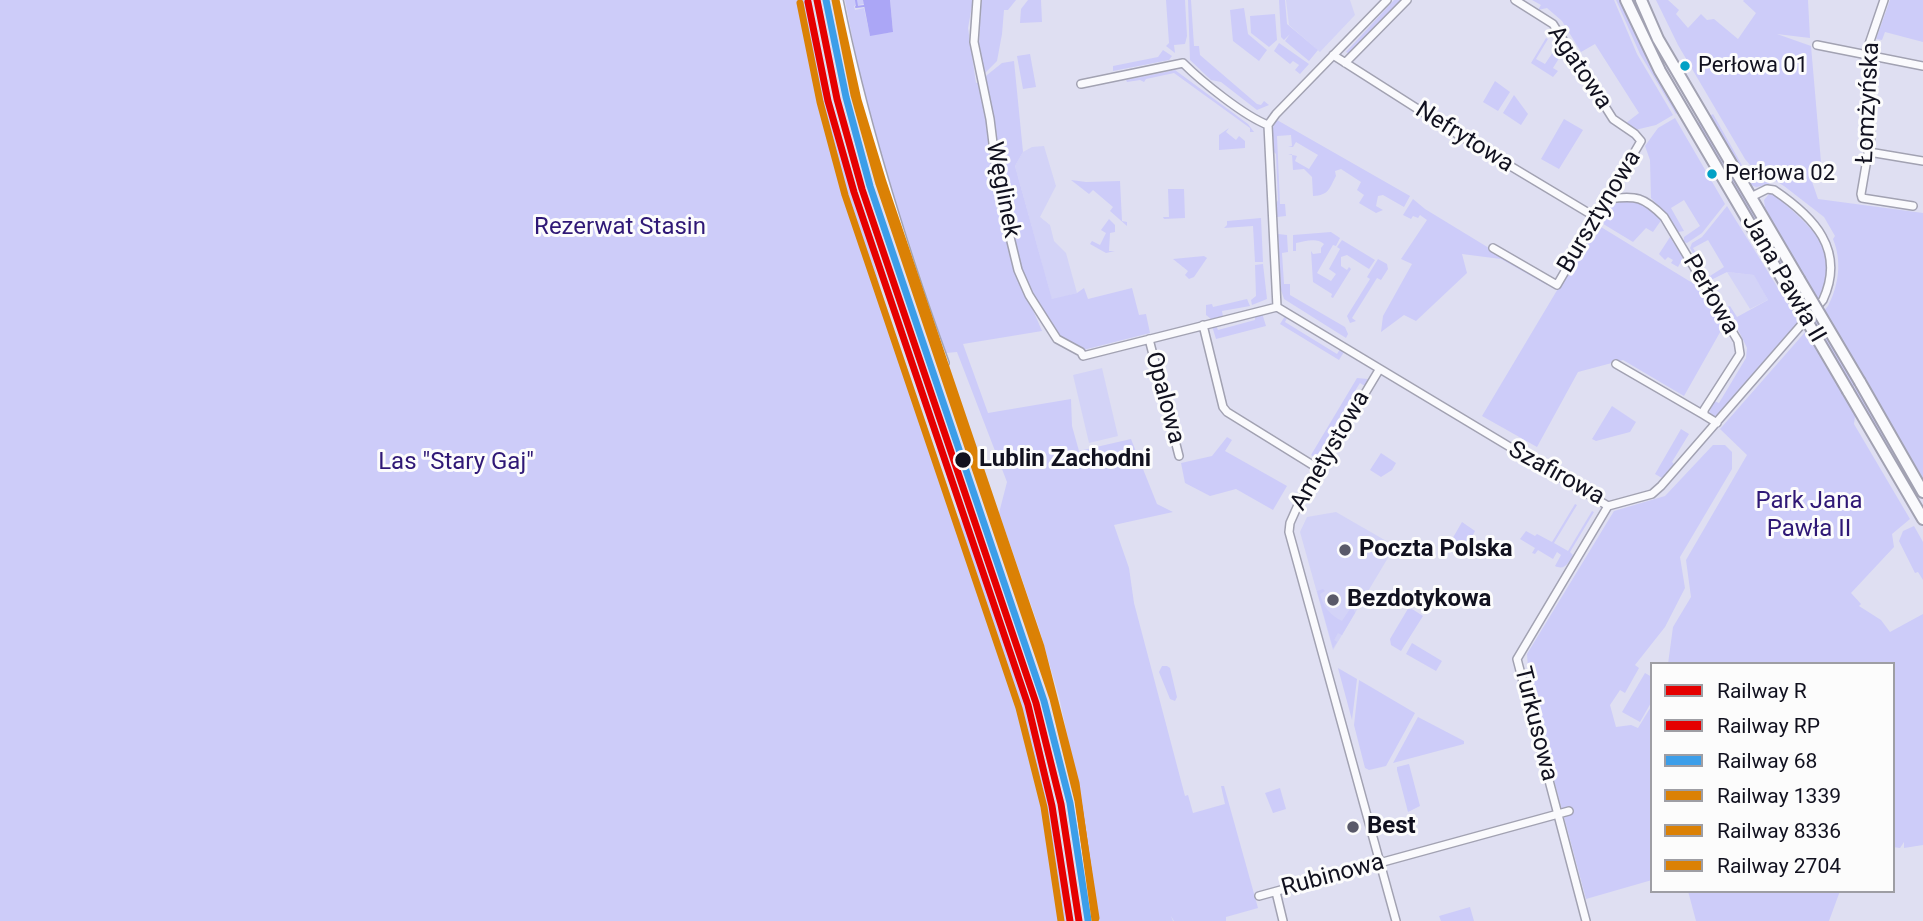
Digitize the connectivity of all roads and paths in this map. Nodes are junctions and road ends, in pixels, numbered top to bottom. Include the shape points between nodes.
1 (839, 0) edge
2 (976, 0) edge
3 (1379, 0) edge
4 (1387, 0) edge
5 (1407, 0) edge
6 (1515, 0) edge
7 (1626, 0) edge
8 (1641, 0) edge
9 (1884, 0) edge
10 (1370, 18) junction
11 (1817, 45) dead end
12 (1333, 55) junction
13 (1867, 55) junction
14 (1345, 63) junction
15 (1923, 66) edge
16 (1081, 83) dead end
17 (1268, 125) junction
18 (1640, 139) joint
19 (1869, 152) junction
20 (1923, 161) edge
21 (1751, 197) junction
22 (1608, 199) junction
23 (1913, 206) dead end
24 (1597, 218) junction
25 (1493, 248) dead end
26 (1277, 307) junction
27 (1203, 326) junction
28 (1149, 339) junction
29 (945, 363) dead end
30 (1616, 364) dead end
31 (1379, 370) junction
32 (1704, 415) junction
33 (1717, 424) junction
34 (1179, 456) dead end
35 (1319, 469) junction
36 (1923, 492) edge
37 (1608, 506) junction
38 (1923, 517) edge
39 (1569, 811) dead end
40 (1558, 814) junction
41 (1380, 863) junction
42 (1276, 892) junction
43 (1259, 896) dead end
44 (1283, 921) edge
45 (1396, 921) edge
46 (1586, 921) edge

1 - 29 street via 872,145
2 - 28 street, Węglinek via 974,42 999,192 1018,270 1029,295 1057,340 1083,356
3 - 10 street
4 - 10 street
5 - 14 street
6 - 18 street, Agatowa via 1553,24 1613,119
7 - 38 main road, Jana Pawła II, bridge via 1660,71
8 - 21 main road, Jana Pawła II via 1658,39
9 - 13 street, Łomżyńska
10 - 12 street
11 - 13 street
12 - 14 street, Nefrytowa
12 - 17 street
13 - 15 street
13 - 19 street, Łomżyńska via 1872,124
14 - 24 street, Nefrytowa
16 - 17 street via 1183,62
17 - 26 street
18 - 22 street, Bursztynowa
19 - 20 street
19 - 23 street, Łomżyńska via 1862,198
21 - 33 street, Szafirowa via 1774,190 1806,217 1828,245 1831,274 1815,312
21 - 36 main road, Jana Pawła II, bridge
22 - 24 street, Bursztynowa
22 - 32 street, Perłowa via 1632,196 1664,216 1738,341 1740,354
24 - 25 street, Bursztynowa via 1557,285
26 - 27 street
26 - 31 street, Szafirowa
27 - 28 street
27 - 35 street via 1227,412
28 - 34 street, Opalowa
30 - 32 street
31 - 35 street, Ametystowa
31 - 37 street, Szafirowa
32 - 33 street
33 - 37 street, Szafirowa via 1653,494
35 - 41 street, Ametystowa via 1289,532
37 - 40 street, Turkusowa via 1517,659
39 - 40 street, Rubinowa
40 - 41 street, Rubinowa
40 - 46 street, Turkusowa
41 - 42 street, Rubinowa
41 - 45 street
42 - 43 street, Rubinowa
42 - 44 street

